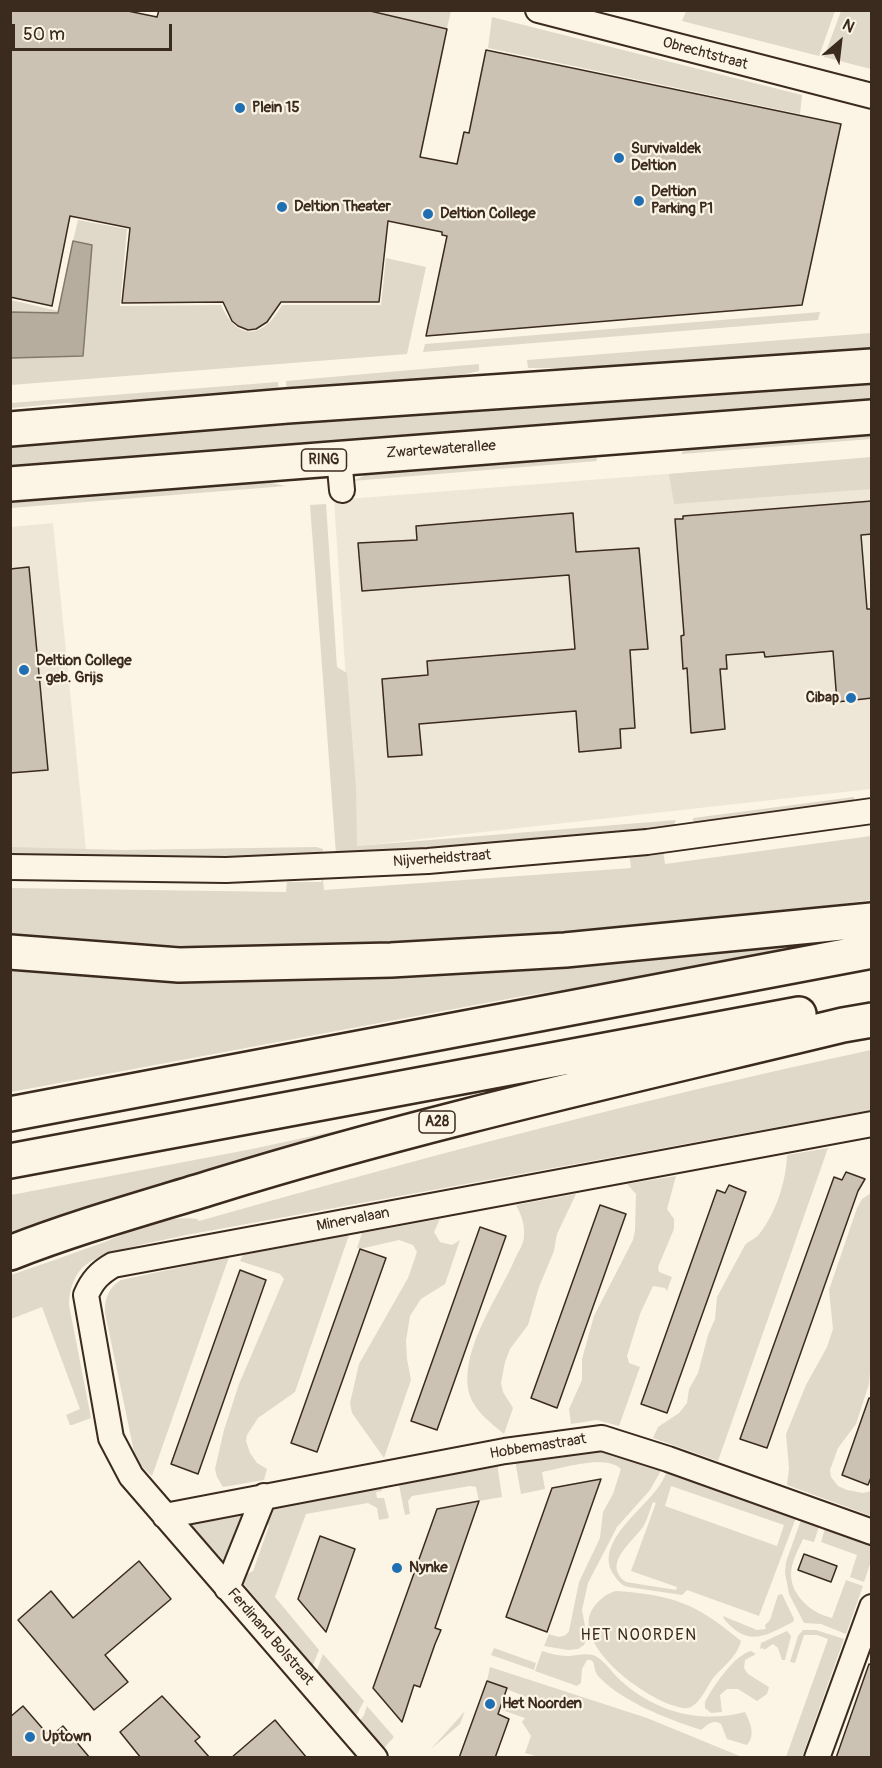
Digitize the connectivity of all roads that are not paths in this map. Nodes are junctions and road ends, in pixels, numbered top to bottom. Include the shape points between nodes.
1 (538, 10) edge
2 (872, 96) edge
3 (872, 366) edge
4 (872, 417) edge
5 (10, 429) edge
6 (10, 484) edge
7 (872, 811) edge
8 (10, 867) edge
9 (872, 920) edge
10 (872, 951) edge
11 (10, 952) edge
12 (872, 1001) edge
13 (872, 1020) edge
14 (10, 1114) edge
15 (872, 1124) edge
16 (10, 1161) edge
17 (10, 1253) edge
18 (264, 1496) junction
19 (165, 1516) junction
20 (872, 1532) edge
21 (227, 1588) junction
22 (869, 1621) edge
23 (361, 1753) edge
24 (817, 1758) edge

1 - 2 street, Obrechtstraat
3 - 5 main road
4 - 6 main road, Zwartewaterallee / RING via 340,474
7 - 8 street, Nijverheidstraat via 647,842 428,861 226,870
9 - 11 main road via 565,950 391,960 179,965
10 - 14 main road
12 - 16 main road
13 - 17 main road, A28 via 448,1120 301,1160
15 - 19 street, Minervalaan via 113,1265 91,1282 86,1295 111,1438 130,1476
18 - 19 street, Hobbemastraat
18 - 20 street, Hobbemastraat via 505,1451 602,1438
18 - 21 street
19 - 21 street, Ferdinand Bolstraat
21 - 23 street, Ferdinand Bolstraat
22 - 24 street

